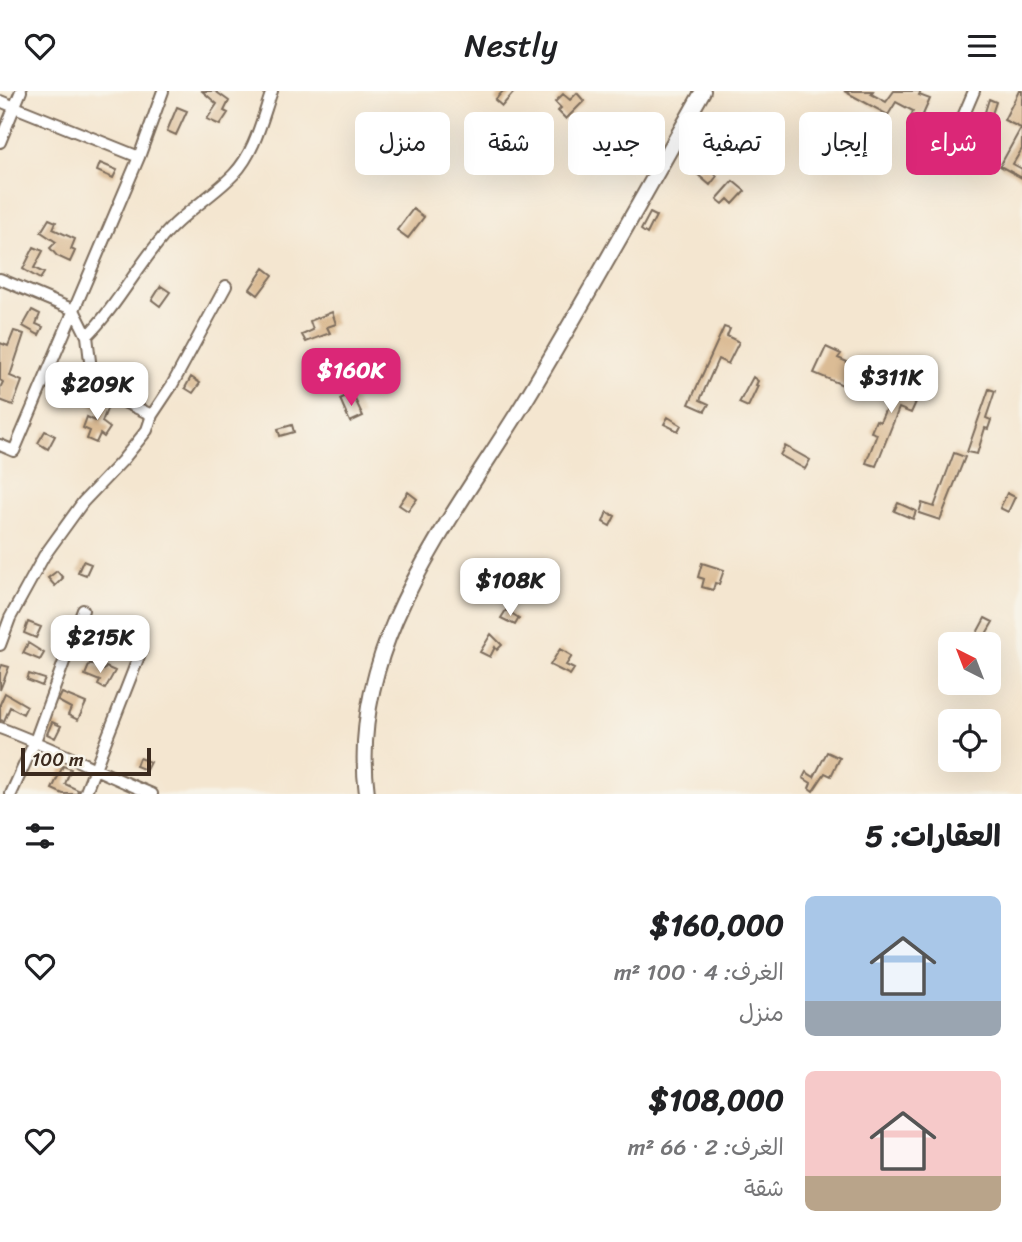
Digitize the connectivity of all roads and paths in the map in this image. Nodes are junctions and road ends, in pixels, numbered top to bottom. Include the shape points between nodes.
1 (21, 91) edge
2 (163, 91) edge
3 (272, 91) edge
4 (703, 91) edge
5 (974, 91) edge
6 (0, 101) edge
7 (15, 107) junction
8 (965, 112) edge
9 (0, 142) edge
10 (139, 157) junction
11 (0, 279) edge
12 (226, 286) dead end
13 (74, 310) junction
14 (87, 336) junction
15 (152, 415) junction
16 (0, 445) edge
17 (83, 610) dead end
18 (0, 645) edge
19 (141, 651) dead end
20 (0, 728) edge
21 (35, 741) junction
22 (95, 771) junction
23 (11, 794) edge
24 (85, 794) edge
25 (152, 794) edge
26 (368, 794) edge

1 - 7 street
2 - 10 street
3 - 14 street via 253,146 235,173 164,235 107,316
4 - 26 main road via 536,383 397,613 377,667 368,715
5 - 8 street
6 - 7 street
7 - 9 street
7 - 10 street
10 - 13 street
11 - 13 street
12 - 15 street
13 - 14 street
13 - 16 street via 14,451
14 - 15 street via 92,378 111,395
15 - 18 street via 147,430 83,502 44,556
17 - 21 street
19 - 22 street
20 - 21 street
21 - 22 street
21 - 23 street
22 - 24 street
22 - 25 street

